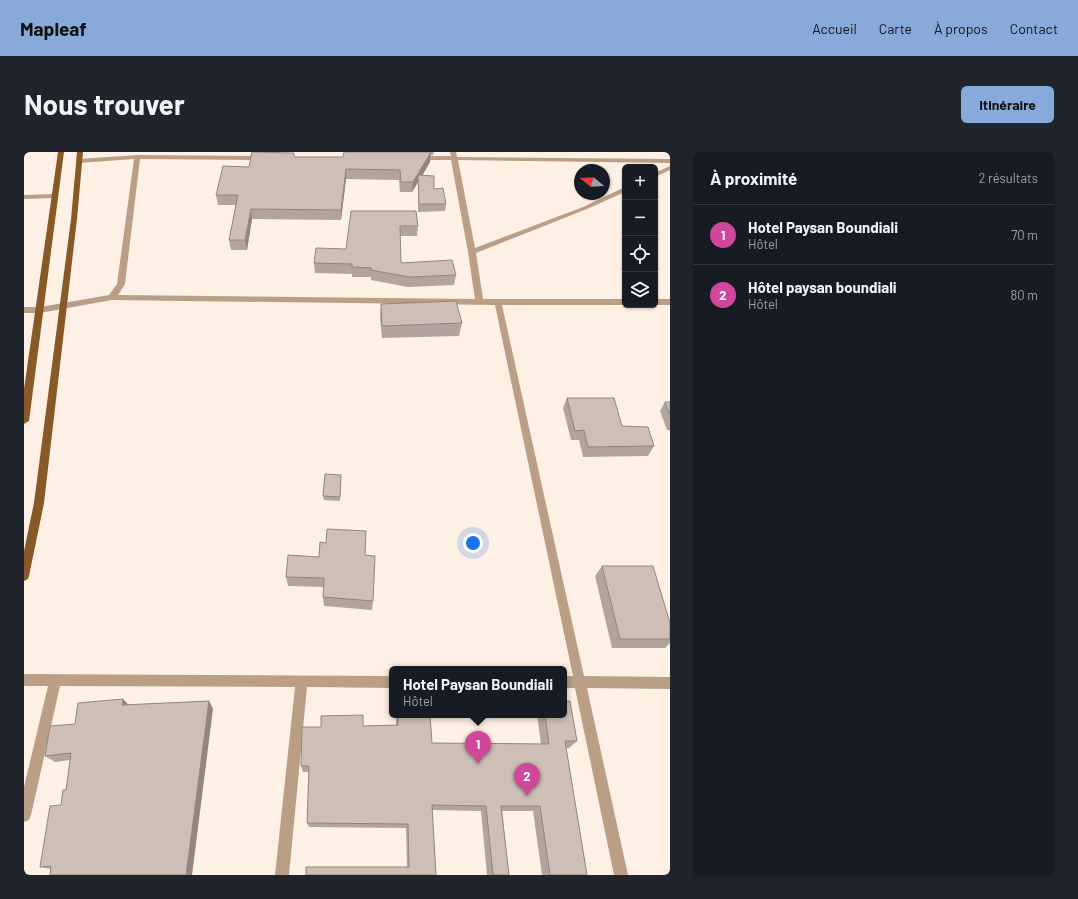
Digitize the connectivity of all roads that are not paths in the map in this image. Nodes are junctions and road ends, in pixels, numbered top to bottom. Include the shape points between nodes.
1 (61, 152) edge
2 (80, 152) edge
3 (453, 155) edge
4 (137, 157) junction
5 (271, 158) edge
6 (414, 158) edge
7 (80, 161) junction
8 (670, 162) edge
9 (670, 168) edge
10 (658, 174) edge
11 (622, 190) edge
12 (55, 196) junction
13 (24, 197) edge
14 (472, 252) junction
15 (112, 297) junction
16 (479, 302) junction
17 (498, 302) junction
18 (622, 302) edge
19 (658, 302) edge
20 (670, 302) edge
21 (64, 305) junction
22 (24, 310) edge
23 (40, 310) junction
24 (24, 421) edge
25 (24, 576) edge
26 (24, 680) edge
27 (55, 680) junction
28 (302, 681) junction
29 (389, 682) edge
30 (567, 682) edge
31 (580, 682) junction
32 (670, 683) edge
33 (24, 815) edge
34 (282, 875) edge
35 (621, 875) edge

1 - 12 main road
2 - 7 main road
3 - 6 street
3 - 8 street
3 - 14 street
4 - 5 street
4 - 7 street
4 - 15 street via 121,284
7 - 21 main road
9 - 10 street
11 - 14 street via 585,208
12 - 13 street
12 - 23 main road
14 - 16 street
15 - 16 street
15 - 21 street
16 - 17 street
17 - 18 street
17 - 31 street
19 - 20 street
21 - 23 street
21 - 25 main road via 39,503
22 - 23 street
23 - 24 main road
26 - 27 street
27 - 28 street
27 - 33 street
28 - 29 street
28 - 34 street
30 - 31 street
31 - 32 street
31 - 35 street

